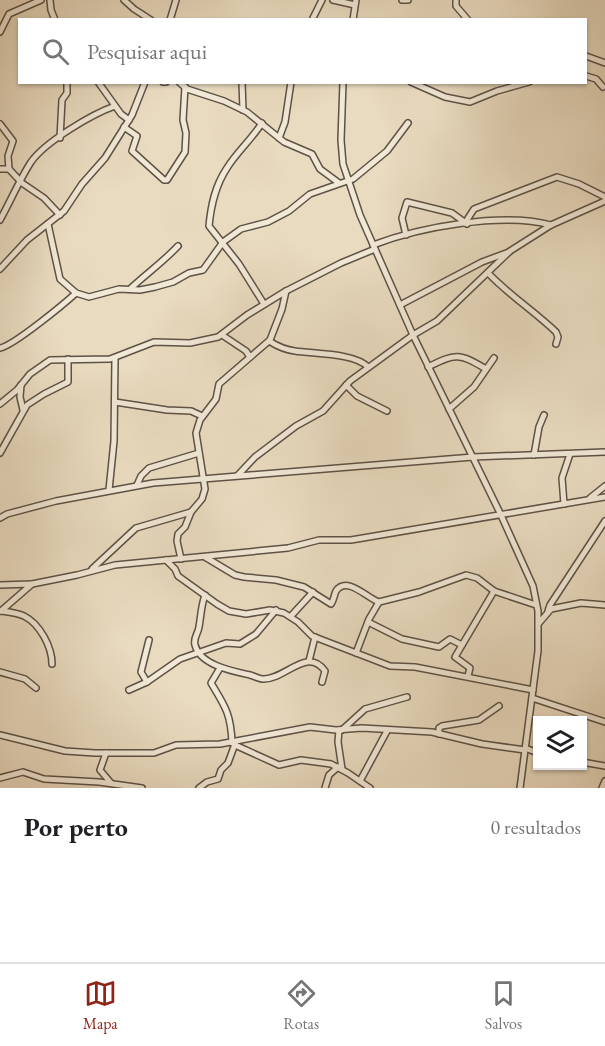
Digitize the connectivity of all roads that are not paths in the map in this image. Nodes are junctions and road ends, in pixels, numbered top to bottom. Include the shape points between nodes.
1 (41, 0) edge
2 (50, 0) edge
3 (124, 0) edge
4 (176, 0) edge
5 (322, 0) edge
6 (333, 0) edge
7 (402, 0) edge
8 (408, 0) edge
9 (456, 0) edge
10 (356, 3) edge
11 (54, 18) edge
12 (148, 18) edge
13 (171, 18) edge
14 (313, 18) edge
15 (353, 18) edge
16 (466, 18) edge
17 (0, 32) edge
18 (587, 57) edge
19 (605, 63) edge
20 (587, 77) edge
21 (67, 84) edge
22 (99, 84) edge
23 (144, 84) edge
24 (242, 84) edge
25 (291, 84) edge
26 (343, 84) edge
27 (416, 84) edge
28 (522, 84) edge
29 (185, 85) edge
30 (603, 87) dead end
31 (115, 106) junction
32 (243, 110) junction
33 (129, 120) junction
34 (261, 123) junction
35 (408, 123) dead end
36 (0, 124) edge
37 (124, 127) junction
38 (60, 138) junction
39 (279, 138) junction
40 (0, 169) edge
41 (9, 169) junction
42 (347, 181) junction
43 (21, 182) junction
44 (339, 183) junction
45 (605, 199) edge
46 (60, 215) junction
47 (0, 220) edge
48 (466, 223) junction
49 (48, 224) junction
50 (551, 225) junction
51 (406, 235) junction
52 (223, 242) junction
53 (178, 246) dead end
54 (374, 247) junction
55 (510, 251) junction
56 (3, 261) edge
57 (0, 269) edge
58 (488, 273) junction
59 (130, 289) junction
60 (286, 291) junction
61 (76, 293) junction
62 (264, 304) junction
63 (400, 305) junction
64 (222, 335) junction
65 (413, 335) junction
66 (269, 341) junction
67 (556, 344) dead end
68 (0, 348) edge
69 (250, 357) junction
70 (115, 358) junction
71 (494, 358) dead end
72 (68, 359) junction
73 (368, 367) junction
74 (429, 367) junction
75 (486, 369) junction
76 (21, 385) junction
77 (345, 385) junction
78 (115, 402) junction
79 (0, 404) edge
80 (23, 410) junction
81 (449, 410) junction
82 (387, 411) dead end
83 (544, 415) dead end
84 (202, 416) junction
85 (605, 452) edge
86 (0, 453) edge
87 (199, 453) junction
88 (570, 454) junction
89 (534, 455) junction
90 (473, 458) junction
91 (238, 475) junction
92 (205, 478) junction
93 (137, 485) junction
94 (605, 486) edge
95 (109, 490) junction
96 (605, 497) edge
97 (589, 499) junction
98 (564, 504) junction
99 (191, 512) junction
100 (500, 513) junction
101 (0, 518) edge
102 (605, 521) edge
103 (205, 557) junction
104 (180, 559) junction
105 (166, 560) junction
106 (175, 569) junction
107 (90, 570) junction
108 (32, 584) junction
109 (0, 585) edge
110 (494, 591) junction
111 (313, 592) junction
112 (205, 595) junction
113 (379, 602) junction
114 (537, 605) junction
115 (605, 606) edge
116 (276, 610) junction
117 (0, 611) edge
118 (548, 611) junction
119 (291, 616) junction
120 (368, 622) junction
121 (539, 624) junction
122 (315, 637) junction
123 (149, 640) dead end
124 (462, 645) junction
125 (198, 652) junction
126 (356, 653) junction
127 (309, 661) junction
128 (52, 664) dead end
129 (220, 668) junction
130 (0, 672) edge
131 (468, 676) junction
132 (147, 682) junction
133 (322, 682) dead end
134 (36, 688) dead end
135 (129, 690) dead end
136 (533, 690) junction
137 (407, 697) dead end
138 (532, 698) junction
139 (499, 706) dead end
140 (605, 722) edge
141 (341, 730) junction
142 (387, 731) junction
143 (439, 734) junction
144 (0, 735) edge
145 (234, 743) junction
146 (525, 749) junction
147 (533, 752) edge
148 (106, 753) junction
149 (587, 763) edge
150 (605, 765) edge
151 (340, 768) junction
152 (0, 778) edge
153 (360, 781) junction
154 (605, 781) edge
155 (113, 784) junction
156 (142, 788) edge
157 (199, 788) edge
158 (325, 788) edge
159 (370, 788) edge
160 (520, 788) edge
161 (602, 788) edge

1 - 17 street via 9,14
2 - 11 street
3 - 12 street
4 - 13 street
5 - 14 street
6 - 10 street
7 - 8 street
9 - 16 street
10 - 15 street
18 - 19 street
20 - 30 street
21 - 38 street
22 - 31 street
23 - 33 street
24 - 32 street
25 - 39 street
26 - 42 street via 341,140
27 - 28 street via 445,97 472,102
29 - 32 street
29 - 37 street via 185,152 168,180 132,151 137,136
31 - 33 street
31 - 38 street via 96,113
32 - 34 street
33 - 37 street
34 - 39 street
34 - 52 street via 226,169 212,200 209,226
35 - 42 street via 382,156
36 - 41 street via 13,141 8,153
37 - 46 street
38 - 43 street via 35,157
39 - 44 street via 312,154 320,169
40 - 41 street
41 - 43 street
42 - 44 street
42 - 54 street
43 - 46 street
43 - 47 street
44 - 52 street via 310,194 268,222 241,229
45 - 48 street via 557,177 474,209
45 - 50 street
46 - 49 street
48 - 50 street via 528,220
48 - 51 street
48 - 51 street via 450,212 407,202 402,215
49 - 56 street
49 - 61 street via 60,279
50 - 55 street
51 - 54 street
52 - 59 street via 203,270 154,287
52 - 62 street
53 - 59 street
54 - 60 street
54 - 63 street
55 - 58 street
55 - 63 street
56 - 57 street
58 - 65 street via 437,321
58 - 67 street via 556,332
59 - 61 street via 89,297
60 - 62 street
60 - 66 street
61 - 68 street via 21,337
62 - 64 street
63 - 65 street
64 - 69 street
64 - 70 street via 190,343 154,342
65 - 73 street
65 - 74 street
66 - 69 street
66 - 73 street via 294,351 322,353 362,362
69 - 84 street via 219,384 216,399
70 - 72 street
70 - 78 street
71 - 75 street
72 - 76 street via 50,360
72 - 80 street via 68,382 39,396
73 - 77 street
74 - 75 street via 455,355
74 - 81 street
75 - 81 street via 470,392
76 - 79 street
76 - 80 street
77 - 82 street via 357,396
77 - 91 street via 323,411 296,426
78 - 84 street via 191,411
78 - 95 street
80 - 86 street
81 - 90 street
83 - 89 street
84 - 87 street via 196,433
85 - 88 street
87 - 92 street
87 - 93 street via 149,468
88 - 89 street
88 - 98 street via 562,478
89 - 90 street
90 - 91 street
90 - 100 street
91 - 92 street
92 - 93 street
92 - 99 street via 202,499
93 - 95 street
94 - 97 street
95 - 101 street
96 - 97 street
97 - 98 street
98 - 100 street
99 - 104 street via 177,537
99 - 107 street via 136,528
100 - 103 street via 379,536 319,540 288,548
100 - 114 street via 533,586
102 - 118 street
103 - 104 street
103 - 111 street via 244,578 276,580
104 - 105 street
104 - 106 street
105 - 106 street
105 - 107 street
106 - 112 street via 178,576
107 - 108 street
108 - 109 street
108 - 117 street
110 - 113 street via 466,575
110 - 114 street
110 - 124 street
111 - 113 street via 331,604 337,591 349,585
111 - 119 street
112 - 116 street via 239,614
112 - 125 street via 194,639
113 - 120 street
114 - 121 street
115 - 118 street via 581,603
116 - 119 street
116 - 125 street via 256,634 240,644 226,643
117 - 128 street via 24,616 35,624 51,652
118 - 121 street
119 - 122 street
120 - 124 street via 402,639 439,647 450,639
120 - 126 street
121 - 136 street
122 - 126 street
122 - 127 street
123 - 132 street via 141,672
124 - 131 street via 455,658 470,668
125 - 129 street
125 - 132 street via 180,659
126 - 131 street via 390,666
127 - 129 street via 264,679
127 - 133 street via 326,671
129 - 145 street via 211,683 230,715
130 - 134 street via 26,679
131 - 136 street
132 - 135 street
136 - 138 street
137 - 141 street via 368,708
138 - 140 street
138 - 146 street
139 - 143 street via 479,720 442,726
141 - 142 street
141 - 145 street via 310,727
141 - 151 street
142 - 143 street
142 - 153 street
143 - 146 street
144 - 148 street via 53,749
145 - 148 street via 176,745 154,753
145 - 151 street via 279,765 301,760
145 - 157 street via 230,761 218,780
146 - 147 street
146 - 160 street
148 - 155 street via 100,770
149 - 150 street
151 - 153 street
151 - 158 street via 329,775
152 - 155 street via 23,772 44,778
153 - 159 street
154 - 161 street
155 - 156 street

